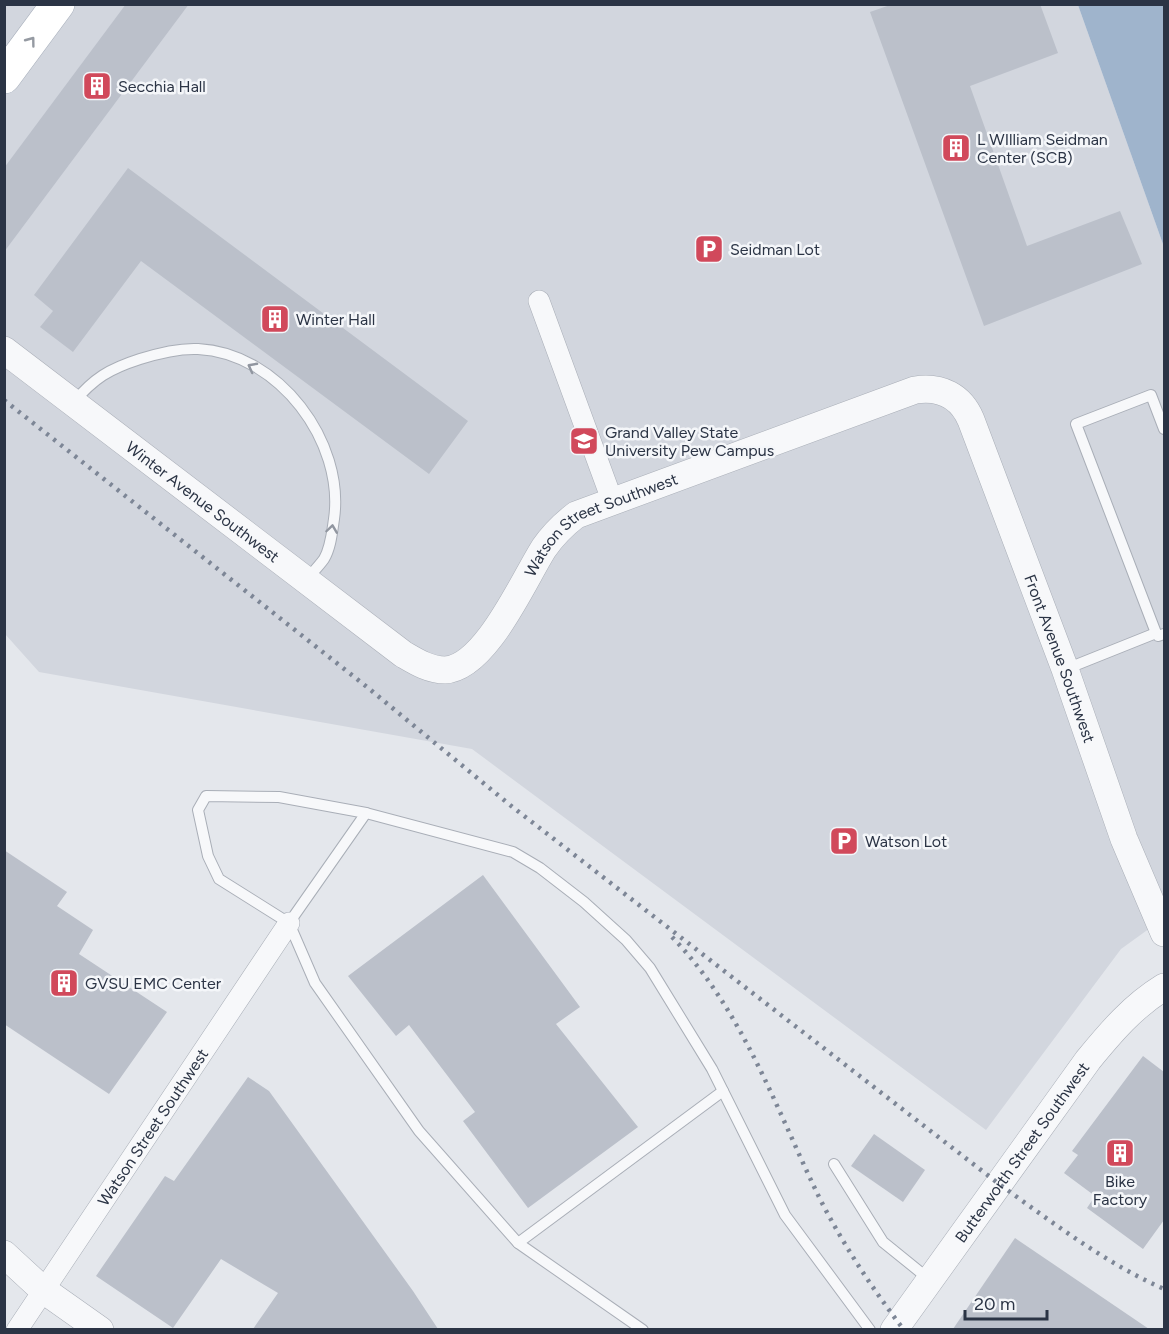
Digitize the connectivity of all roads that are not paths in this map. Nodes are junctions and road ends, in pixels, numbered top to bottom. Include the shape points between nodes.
1 (58, 4) edge
2 (4, 76) edge
3 (539, 301) dead end
4 (4, 350) edge
5 (945, 391) joint
6 (73, 403) junction
7 (1164, 429) edge
8 (612, 500) junction
9 (306, 580) junction
10 (1160, 633) edge
11 (403, 654) joint
12 (1065, 669) junction
13 (366, 813) junction
14 (289, 923) junction
15 (1164, 933) edge
16 (1164, 987) edge
17 (723, 1091) junction
18 (834, 1164) dead end
19 (518, 1243) junction
20 (4, 1254) edge
21 (931, 1280) junction
22 (42, 1289) junction
23 (17, 1329) edge
24 (100, 1329) edge
25 (643, 1329) edge
26 (870, 1329) edge
27 (894, 1329) edge

2 -> 1 main road
3 - 8 street
4 - 6 street, Winter Avenue Southwest
5 - 8 street, Watson Street Southwest via 915,390
5 - 12 street, Front Avenue Southwest via 967,410
6 - 9 street, Winter Avenue Southwest
9 -> 6 lane via 330,544 336,485 329,454 308,416 285,390 255,367 228,355 199,349 164,351 116,366 91,381
7 - 10 lane via 1151,395 1076,424
8 - 11 street, Watson Street Southwest via 576,515 555,533 495,630 460,666 447,670 420,664
9 - 11 street, Winter Avenue Southwest
10 - 12 lane
12 - 15 street, Front Avenue Southwest via 1124,839
13 - 14 lane
13 - 14 lane via 279,797 206,796 198,810 208,856 219,879
13 - 17 lane via 513,852 575,895 626,940 650,968
14 - 19 lane via 315,982 419,1131
14 - 22 street, Watson Street Southwest
16 - 21 street, Butterworth Street Southwest via 1130,1013 1095,1052
17 - 19 lane
17 - 26 lane via 785,1215
18 - 21 lane via 883,1242
19 - 25 lane
20 - 22 street
21 - 27 street, Butterworth Street Southwest
22 - 23 street, Watson Street Southwest
22 - 24 street

